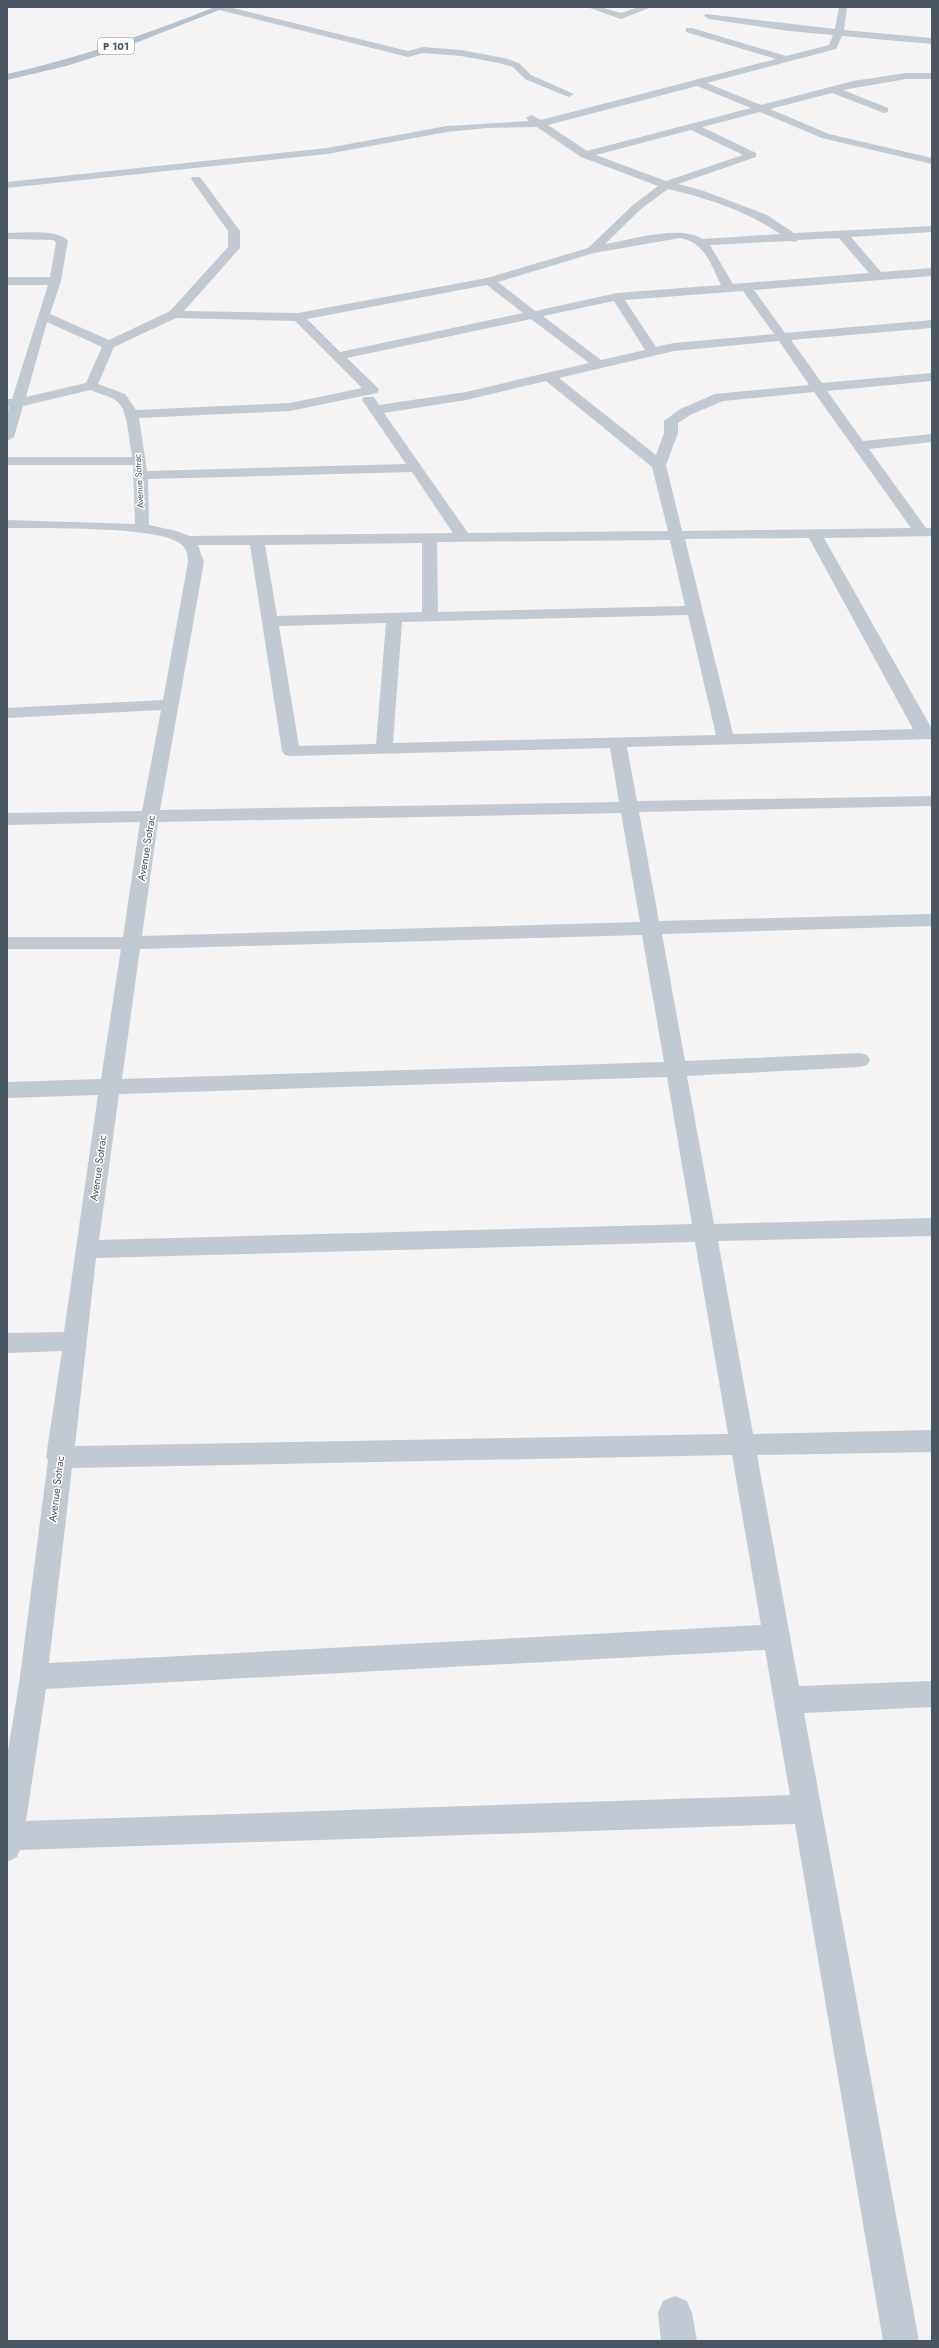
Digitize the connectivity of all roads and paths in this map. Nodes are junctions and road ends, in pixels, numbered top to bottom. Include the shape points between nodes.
1 (222, 7) edge
2 (591, 7) edge
3 (648, 7) edge
4 (722, 7) edge
5 (842, 7) edge
6 (709, 16) junction
7 (839, 32) junction
8 (932, 41) edge
9 (786, 59) junction
10 (932, 76) edge
11 (7, 77) edge
12 (697, 82) junction
13 (832, 89) junction
14 (569, 94) dead end
15 (761, 109) junction
16 (884, 110) dead end
17 (524, 113) dead end
18 (539, 124) junction
19 (694, 127) junction
20 (585, 155) junction
21 (932, 161) edge
22 (196, 179) dead end
23 (7, 185) edge
24 (666, 185) junction
25 (932, 229) edge
26 (844, 235) junction
27 (7, 236) edge
28 (794, 239) junction
29 (704, 242) junction
30 (592, 250) junction
31 (932, 272) edge
32 (878, 276) junction
33 (7, 281) edge
34 (55, 281) junction
35 (490, 281) junction
36 (746, 287) junction
37 (729, 288) junction
38 (617, 296) junction
39 (174, 314) junction
40 (534, 314) junction
41 (43, 316) junction
42 (298, 317) junction
43 (932, 324) edge
44 (782, 337) junction
45 (109, 345) junction
46 (653, 352) junction
47 (338, 356) junction
48 (599, 365) junction
49 (932, 377) edge
50 (548, 378) junction
51 (92, 386) junction
52 (818, 387) junction
53 (364, 392) junction
54 (12, 403) edge
55 (376, 410) junction
56 (130, 414) junction
57 (7, 437) edge
58 (932, 438) edge
59 (860, 446) junction
60 (7, 461) edge
61 (140, 461) junction
62 (659, 465) junction
63 (416, 468) junction
64 (140, 475) junction
65 (7, 524) edge
66 (142, 528) junction
67 (927, 533) edge
68 (814, 534) junction
69 (676, 536) junction
70 (429, 538) junction
71 (464, 538) junction
72 (256, 540) junction
73 (186, 541) junction
74 (695, 610) junction
75 (430, 617) junction
76 (394, 618) junction
77 (270, 622) junction
78 (170, 705) junction
79 (7, 713) edge
80 (929, 735) edge
81 (726, 740) junction
82 (618, 743) junction
83 (384, 749) junction
84 (932, 801) edge
85 (629, 806) junction
86 (150, 816) junction
87 (7, 819) edge
88 (932, 920) edge
89 (651, 928) junction
90 (7, 943) edge
91 (131, 943) junction
92 (860, 1060) dead end
93 (676, 1069) junction
94 (110, 1086) junction
95 (7, 1090) edge
96 (932, 1227) edge
97 (705, 1233) junction
98 (86, 1249) junction
99 (74, 1341) junction
100 (7, 1343) edge
101 (932, 1441) edge
102 (742, 1444) junction
103 (60, 1457) junction
104 (777, 1637) junction
105 (34, 1677) junction
106 (932, 1694) edge
107 (787, 1700) junction
108 (13, 1779) edge
109 (807, 1809) junction
110 (8, 1842) edge
111 (901, 2341) edge

1 - 11 main road, P 101 via 92,54
1 - 14 street via 408,54 423,50 501,60 516,65 528,77
2 - 3 street via 621,16
4 - 6 street
5 - 7 street
6 - 7 street via 789,28
6 - 9 street via 689,30
7 - 8 street
7 - 9 street via 833,47
9 - 12 street
10 - 13 street via 899,77
12 - 15 street
12 - 18 street
13 - 15 street
13 - 16 street
15 - 19 street
15 - 21 street via 826,136
17 - 18 street
18 - 20 street
18 - 23 street via 487,125 297,155
19 - 20 street
19 - 24 street via 752,155
20 - 24 street
22 - 39 street via 234,231 234,248
24 - 28 street via 696,192 763,217
24 - 30 street via 637,207
25 - 26 street
26 - 28 street
26 - 32 street
27 - 34 street via 55,237 62,241
28 - 29 street
29 - 30 street via 691,235 680,234
29 - 37 street
30 - 35 street
31 - 32 street
32 - 36 street
33 - 34 street
34 - 41 street
35 - 40 street
35 - 42 street
36 - 37 street
36 - 44 street
37 - 38 street
38 - 40 street
38 - 46 street
39 - 42 street
39 - 45 street
40 - 47 street
40 - 48 street
41 - 45 street
41 - 54 street
42 - 47 street
43 - 44 street
44 - 46 street via 674,347
44 - 52 street
45 - 51 street
46 - 48 street
47 - 53 street via 372,390
48 - 50 street
49 - 52 street
50 - 55 street via 466,396
50 - 62 street
51 - 54 street
51 - 56 street, Avenue Sotrac via 122,399
52 - 59 street
52 - 62 street via 720,397 685,412 671,421 671,433
53 - 55 street
53 - 56 street via 290,407
54 - 57 street
55 - 63 street
56 - 61 street, Avenue Sotrac
58 - 59 street
59 - 67 street
60 - 61 street
61 - 64 street, Avenue Sotrac
62 - 69 street
63 - 64 street
63 - 71 street
64 - 66 street, Avenue Sotrac
65 - 66 street
66 - 73 street via 167,533
67 - 68 street
68 - 69 street
68 - 80 street
69 - 71 street
69 - 74 street
70 - 71 street
70 - 72 street
70 - 75 street
72 - 73 street
72 - 77 street
73 - 78 street, Avenue Sotrac via 194,552 196,562
74 - 75 street
74 - 81 street
75 - 76 street
76 - 77 street
76 - 83 street
77 - 83 street via 291,751
78 - 79 street
78 - 86 street, Avenue Sotrac
80 - 81 street
81 - 82 street
82 - 83 street
82 - 85 street
84 - 85 street
85 - 86 street
85 - 89 street
86 - 87 street
86 - 91 street, Avenue Sotrac
88 - 89 street
89 - 91 street
89 - 93 street
90 - 91 street
91 - 94 street, Avenue Sotrac
92 - 93 street
93 - 94 street
93 - 97 street
94 - 95 street
94 - 98 street, Avenue Sotrac
96 - 97 street
97 - 98 street
97 - 102 street
98 - 99 street, Avenue Sotrac
99 - 100 street
99 - 103 street, Avenue Sotrac
101 - 102 street
102 - 103 street
102 - 104 street
103 - 105 street, Avenue Sotrac
104 - 105 street
104 - 107 street
105 - 108 street, Avenue Sotrac
106 - 107 street
107 - 109 street
108 - 110 street, Avenue Sotrac
109 - 110 street
109 - 111 street

